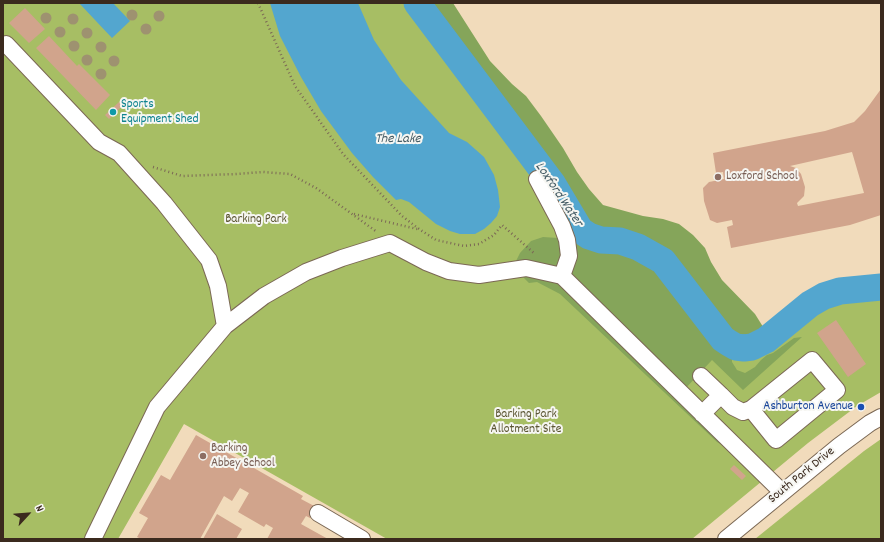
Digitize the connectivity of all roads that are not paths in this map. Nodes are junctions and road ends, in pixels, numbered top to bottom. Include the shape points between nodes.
1 (3, 45) edge
2 (537, 180) dead end
3 (562, 276) junction
4 (225, 326) junction
5 (701, 376) dead end
6 (720, 395) junction
7 (751, 409) junction
8 (702, 414) junction
9 (881, 417) edge
10 (782, 492) junction
11 (318, 513) dead end
12 (94, 539) edge
13 (362, 539) edge
14 (726, 539) edge

1 - 4 street via 6,44 99,142 119,153 210,260 218,286
2 - 3 street via 567,240 569,256
3 - 4 street via 526,268 479,275 449,271 390,243 306,272 264,296
3 - 8 street
4 - 12 street via 157,407
5 - 6 street
6 - 7 street via 743,412
6 - 8 street
7 - 7 street via 812,360 837,390 776,440
8 - 10 street
9 - 10 street, South Park Drive via 839,446
10 - 14 street, South Park Drive
11 - 13 street

